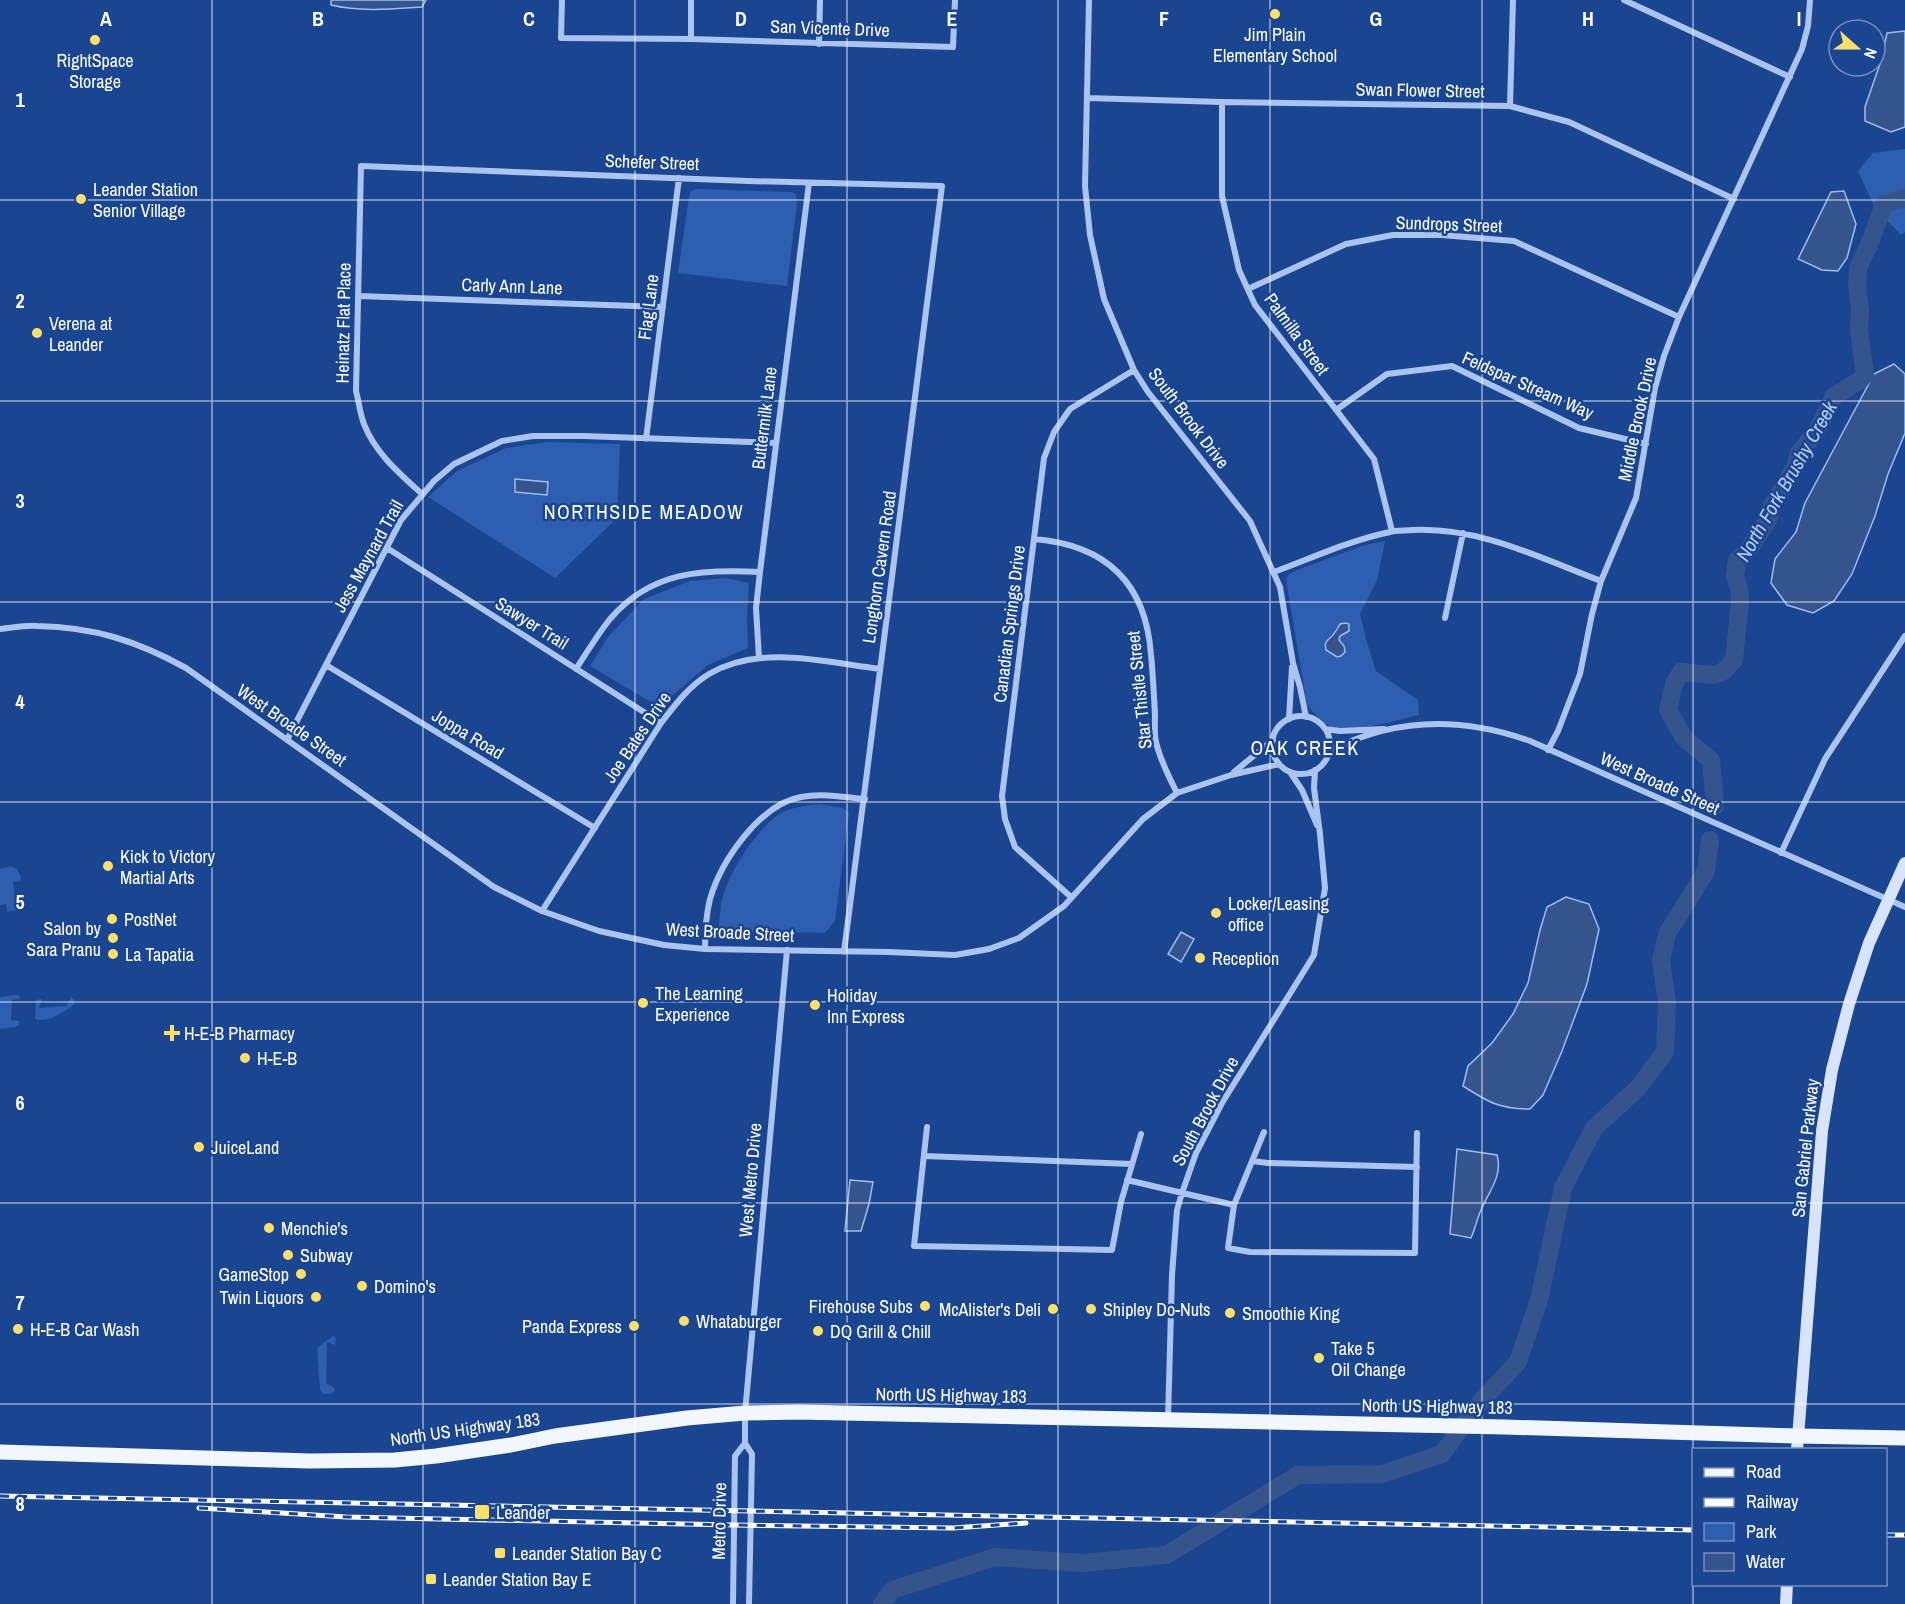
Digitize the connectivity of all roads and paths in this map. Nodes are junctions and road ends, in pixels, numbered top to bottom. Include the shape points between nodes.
1 (562, 0) edge
2 (692, 0) edge
3 (820, 0) edge
4 (955, 0) edge
5 (1089, 0) edge
6 (1513, 0) edge
7 (1624, 0) edge
8 (1810, 0) edge
9 (691, 39) junction
10 (819, 44) junction
11 (1790, 77) junction
12 (1087, 98) junction
13 (1222, 102) junction
14 (1510, 106) junction
15 (361, 166) joint
16 (679, 178) junction
17 (809, 183) junction
18 (942, 186) joint
19 (1734, 199) junction
20 (1248, 289) junction
21 (359, 296) junction
22 (663, 307) junction
23 (1679, 317) junction
24 (1134, 370) junction
25 (1336, 411) junction
26 (646, 439) junction
27 (776, 443) junction
28 (1646, 444) junction
29 (422, 494) junction
30 (1392, 531) junction
31 (1463, 533) junction
32 (1034, 539) junction
33 (387, 548) junction
34 (759, 572) junction
35 (1274, 572) junction
36 (1601, 580) junction
37 (1445, 618) dead end
38 (0, 629) edge
39 (1905, 636) edge
40 (759, 658) junction
41 (1293, 663) junction
42 (326, 665) junction
43 (576, 669) junction
44 (880, 669) junction
45 (1306, 717) junction
46 (1289, 719) junction
47 (661, 723) junction
48 (1394, 728) junction
49 (1325, 729) junction
50 (287, 740) junction
51 (1272, 740) junction
52 (1548, 750) junction
53 (1329, 751) junction
54 (1279, 764) junction
55 (1315, 770) junction
56 (1290, 771) junction
57 (1231, 775) junction
58 (1177, 793) junction
59 (865, 799) junction
60 (595, 828) junction
61 (1320, 834) junction
62 (1781, 853) junction
63 (1905, 863) edge
64 (1071, 897) junction
65 (1888, 900) junction
66 (1905, 907) edge
67 (542, 911) junction
68 (705, 949) junction
69 (787, 950) junction
70 (844, 952) junction
71 (927, 1127) dead end
72 (1264, 1132) dead end
73 (1418, 1133) dead end
74 (1141, 1134) dead end
75 (924, 1156) junction
76 (1252, 1161) junction
77 (1132, 1164) junction
78 (1417, 1167) junction
79 (1127, 1180) junction
80 (1182, 1193) junction
81 (1234, 1205) junction
82 (745, 1413) junction
83 (1168, 1420) junction
84 (1905, 1438) edge
85 (745, 1443) junction
86 (1797, 1443) edge
87 (0, 1452) edge
88 (1787, 1586) edge
89 (733, 1604) edge
90 (749, 1604) edge
91 (1786, 1604) edge

1 - 9 street, San Vicente Drive via 561,38
2 - 9 street
3 - 10 street
4 - 10 street, San Vicente Drive via 953,46
5 - 12 street, South Brook Drive
6 - 14 street
7 - 11 street
8 - 11 street, Middle Brook Drive via 1805,38
9 - 10 street, San Vicente Drive
11 - 19 street, Middle Brook Drive
12 - 13 street, Swan Flower Street
12 - 24 street, South Brook Drive via 1085,186 1090,235 1104,299
13 - 14 street, Swan Flower Street
13 - 20 street, Palmilla Street via 1222,196 1239,270
14 - 19 street, Swan Flower Street via 1569,122
15 - 16 street, Schefer Street
15 - 21 street, Heinatz Flat Place
16 - 17 street, Schefer Street
16 - 22 street, Flag Lane
17 - 18 street, Schefer Street
17 - 27 street, Buttermilk Lane
18 - 44 street, Longhorn Cavern Road
19 - 23 street, Middle Brook Drive
20 - 23 street, Sundrops Street via 1346,244 1393,235 1442,235 1514,242
20 - 25 street, Palmilla Street via 1255,305
21 - 22 street, Carly Ann Lane
21 - 29 street, Heinatz Flat Place via 356,391 364,424 398,473
22 - 26 street, Flag Lane
23 - 28 street, Middle Brook Drive via 1655,388
24 - 32 street, Canadian Springs Drive via 1070,409 1054,432 1044,458
24 - 35 street, South Brook Drive via 1250,521
25 - 28 street, Feldspar Stream Way via 1387,374 1452,366 1580,428
25 - 30 street, Palmilla Street via 1374,459
26 - 27 street, Jess Maynard Trail
26 - 29 street, Jess Maynard Trail via 560,435 502,441 454,464
27 - 34 street, Buttermilk Lane
28 - 36 street, Middle Brook Drive via 1636,498
29 - 33 street, Jess Maynard Trail via 401,520
30 - 31 street
30 - 35 street
31 - 36 street
31 - 37 street
32 - 58 street, Star Thistle Street via 1067,544 1091,553 1107,562 1133,590 1148,624 1156,742
32 - 64 street, Canadian Springs Drive via 1002,796 1015,848
33 - 42 street, Jess Maynard Trail
33 - 43 street, Sawyer Trail
34 - 40 street, Buttermilk Lane
34 - 43 street via 694,572 651,586 611,618
35 - 41 street, South Brook Drive via 1280,586
36 - 52 street, Middle Brook Drive via 1580,674
38 - 50 street, West Broade Street via 36,626 100,632 131,642 186,669
39 - 62 street via 1825,759
40 - 44 street, Joe Bates Drive via 782,656
40 - 47 street, Joe Bates Drive via 709,674 679,700
41 - 45 street, South Brook Drive
41 - 46 street, South Brook Drive
42 - 50 street, Jess Maynard Trail
42 - 60 street, Joppa Road
43 - 47 street, Sawyer Trail
44 - 59 street, Longhorn Cavern Road
45 - 46 street
45 - 49 street
46 - 51 street via 1275,731
47 - 60 street, Joe Bates Drive
48 - 49 street, West Broade Street
48 - 52 street, West Broade Street via 1467,725 1498,730
48 - 53 street, West Broade Street
49 - 53 street
50 - 67 street, West Broade Street via 494,887
51 - 54 street
51 - 57 street, West Broade Street
52 - 62 street, West Broade Street
53 - 55 street
54 - 56 street
54 - 57 street, West Broade Street
55 - 56 street via 1298,774
55 - 61 street, South Brook Drive
56 - 61 street, South Brook Drive
57 - 58 street, West Broade Street
58 - 64 street, West Broade Street via 1143,819
59 - 68 street via 800,797 781,803 756,822 718,876 710,899
59 - 70 street, Longhorn Cavern Road
60 - 67 street, Joe Bates Drive
61 - 80 street, South Brook Drive via 1325,888 1314,955 1222,1103 1196,1153
62 - 65 street, West Broade Street
63 - 65 street, San Gabriel Parkway
64 - 70 street, West Broade Street via 1019,938 989,950 955,955
65 - 66 street, West Broade Street
65 - 86 street, San Gabriel Parkway via 1869,943 1832,1070 1822,1131
67 - 68 street, West Broade Street via 599,931
68 - 69 street, West Broade Street
69 - 70 street, West Broade Street
69 - 82 street, West Metro Drive
71 - 75 street
72 - 76 street
73 - 78 street
74 - 77 street
75 - 77 street
75 - 79 street via 914,1246 1112,1250
76 - 78 street
76 - 81 street
77 - 79 street
78 - 81 street via 1415,1253 1250,1252 1228,1248
79 - 80 street
80 - 81 street
80 - 83 street, South Brook Drive via 1172,1275
82 - 83 main road, North US Highway 183
82 - 85 street, Metro Drive
82 - 87 main road, North US Highway 183 via 623,1426 396,1460
83 - 86 main road, North US Highway 183 via 1505,1427
84 - 86 main road, North US Highway 183
85 - 89 street, Metro Drive via 735,1456
85 - 90 street, Metro Drive via 752,1454
88 - 91 street

